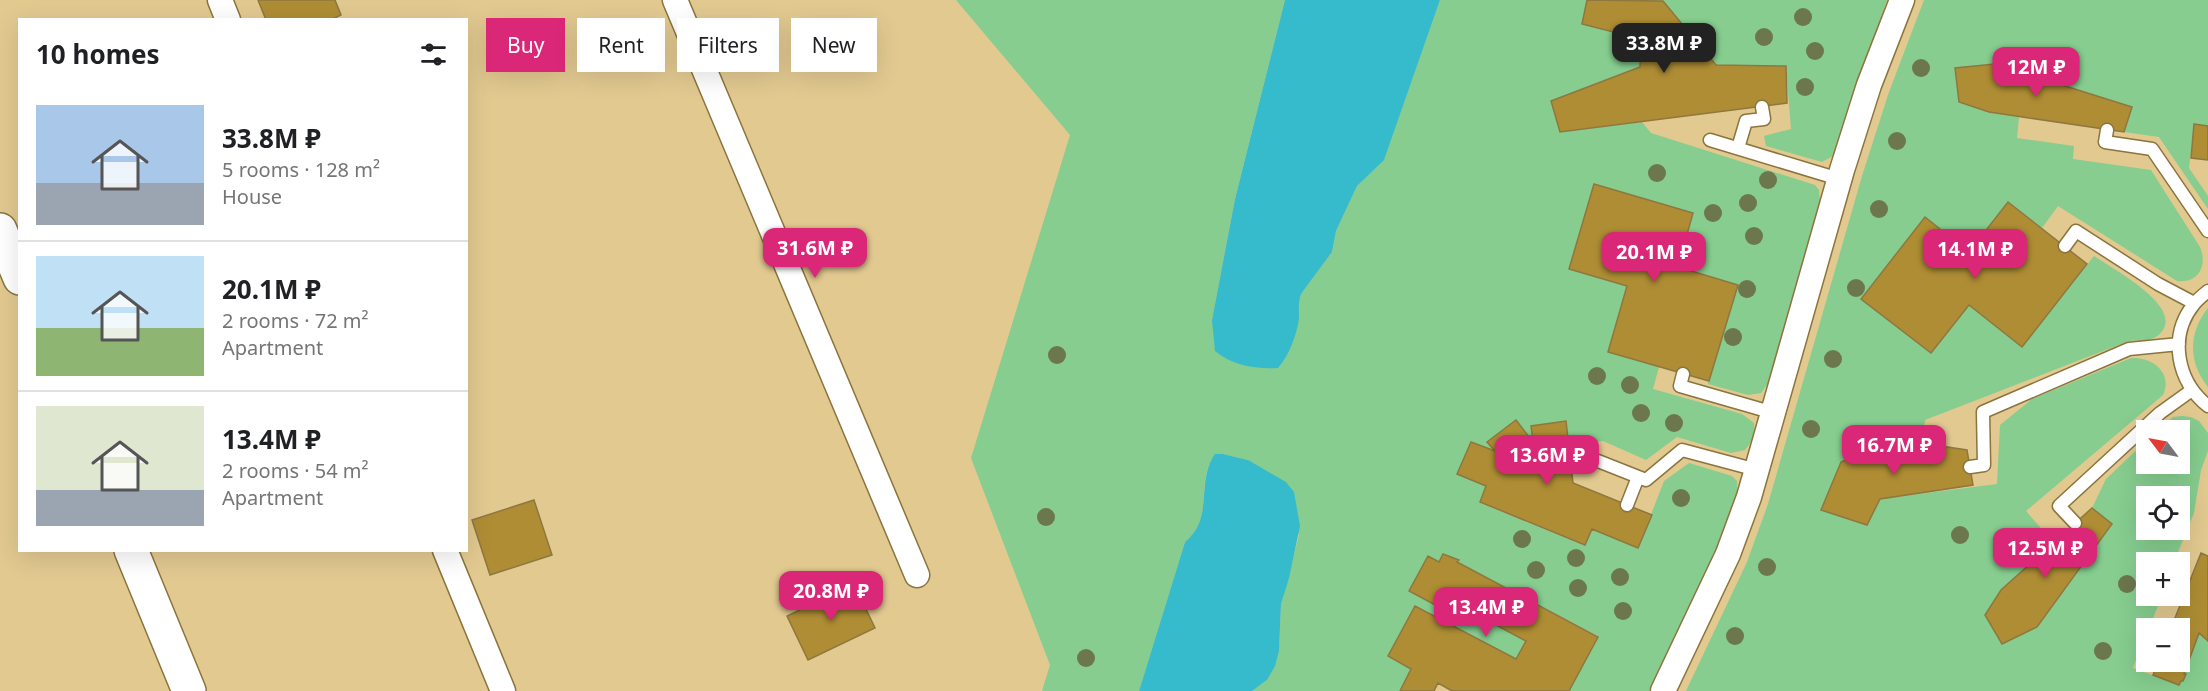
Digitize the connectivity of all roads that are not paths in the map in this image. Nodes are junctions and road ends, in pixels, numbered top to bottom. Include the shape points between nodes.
1 (220, 0) edge
2 (675, 0) edge
3 (1902, 0) edge
4 (227, 18) edge
5 (1762, 107) dead end
6 (2107, 130) dead end
7 (1710, 140) dead end
8 (1738, 148) junction
9 (1839, 179) junction
10 (0, 230) edge
11 (2208, 231) edge
12 (2065, 246) dead end
13 (18, 273) edge
14 (2208, 291) edge
15 (2194, 303) junction
16 (2179, 344) junction
17 (1683, 374) dead end
18 (2192, 390) junction
19 (2208, 406) edge
20 (1773, 413) junction
21 (1598, 461) dead end
22 (1970, 467) dead end
23 (1757, 470) junction
24 (1638, 477) junction
25 (1627, 505) dead end
26 (2075, 523) dead end
27 (132, 552) edge
28 (446, 552) edge
29 (917, 575) dead end
30 (189, 691) edge
31 (502, 691) edge
32 (1662, 691) edge

1 - 4 street
2 - 29 street
3 - 9 street
5 - 8 lane via 1764,119 1746,121
6 - 11 lane via 2105,142 2152,149
7 - 8 lane
8 - 9 lane
9 - 20 street
10 - 13 street
12 - 15 lane via 2076,231
14 - 15 lane
15 - 16 lane via 2185,318
16 - 18 lane via 2182,373
16 - 22 lane via 2129,350 1983,412 1984,465
17 - 20 lane via 1680,386
18 - 19 lane
18 - 26 lane via 2152,420 2059,507
20 - 23 street
21 - 24 lane
23 - 24 lane via 1682,450 1646,480
23 - 32 street via 1728,554
24 - 25 lane
27 - 30 street
28 - 31 street

